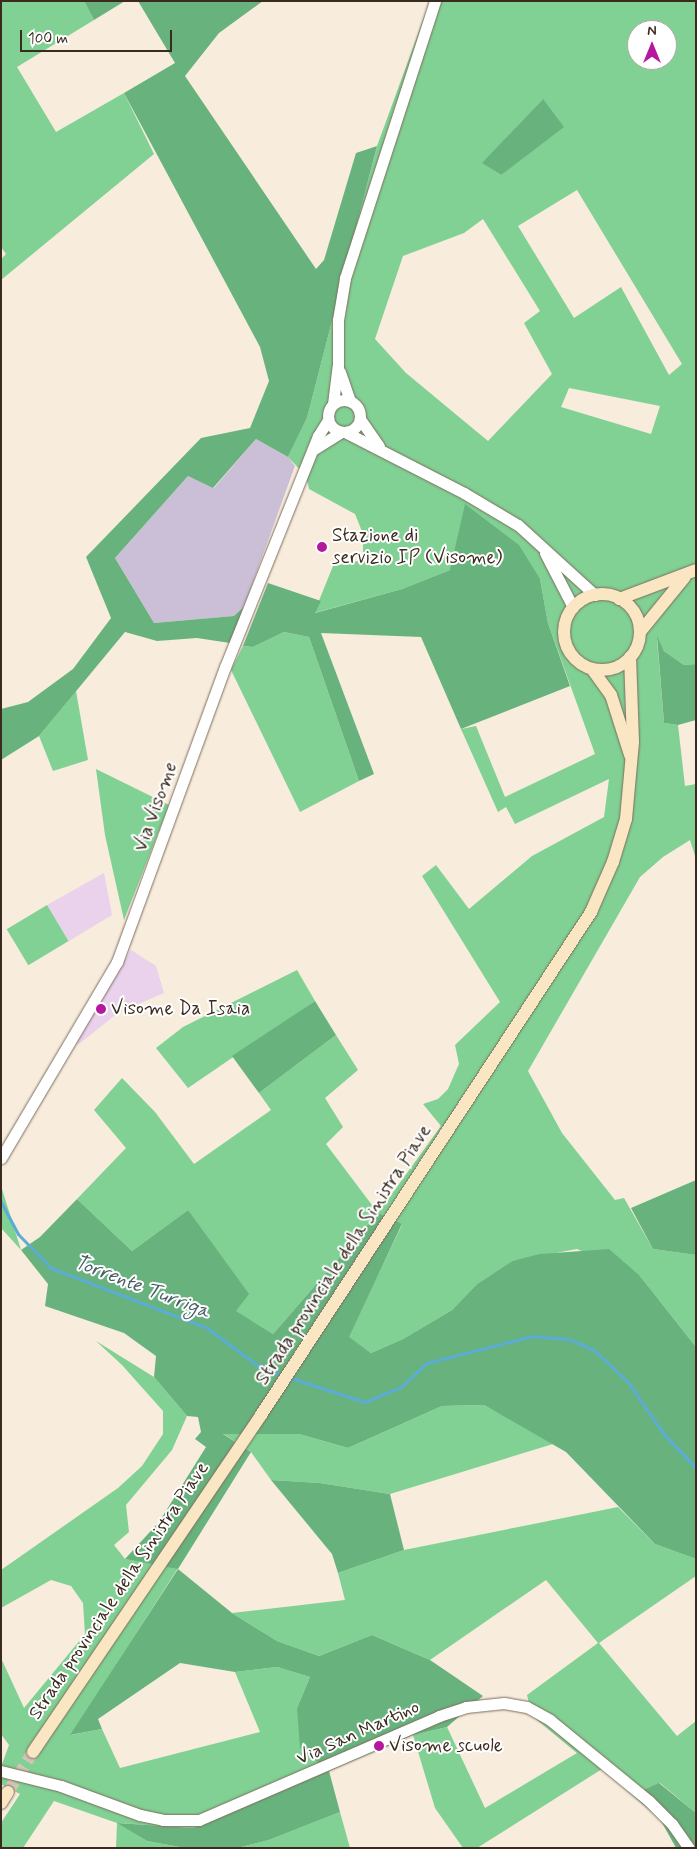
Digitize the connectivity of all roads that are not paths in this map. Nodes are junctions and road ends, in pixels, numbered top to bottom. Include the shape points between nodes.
1 (435, 1) edge
2 (338, 366) junction
3 (350, 401) junction
4 (333, 404) junction
5 (360, 419) junction
6 (328, 420) junction
7 (343, 432) junction
8 (383, 451) junction
9 (311, 452) junction
10 (541, 545) junction
11 (691, 573) edge
12 (595, 595) junction
13 (619, 598) junction
14 (574, 608) junction
15 (640, 632) junction
16 (630, 657) junction
17 (592, 669) junction
18 (629, 750) junction
19 (1, 1158) edge
20 (33, 1752) tunnel mouth
21 (1, 1771) edge
22 (8, 1792) tunnel mouth
23 (1, 1803) edge
24 (689, 1848) edge

1 - 2 street via 345,278 338,320
2 - 3 street
2 - 4 street
3 - 4 street via 341,400
3 - 5 street via 359,409
4 - 6 street
5 - 7 street via 355,428
5 - 8 street
6 - 7 street
6 - 9 street, Via Visome
7 - 8 street
7 - 9 street, Via Visome via 326,438
8 - 10 street via 496,511
9 - 19 street, Via Visome via 226,667 117,962
10 - 12 street
10 - 14 street
11 - 13 main road
11 - 15 main road via 660,604
12 - 13 main road
12 - 14 main road
13 - 15 main road via 635,613
14 - 17 main road via 564,631 566,643 576,659
15 - 16 main road
16 - 17 main road via 614,668
16 - 18 main road
17 - 18 main road via 611,694
18 - 20 main road, Strada provinciale della Sinistra Piave via 621,838 590,912 261,1415
21 - 24 street, Via San Martino via 61,1786 140,1815 182,1822 199,1820 439,1716 466,1707 504,1703 527,1707 550,1720 649,1800
22 - 23 main road

